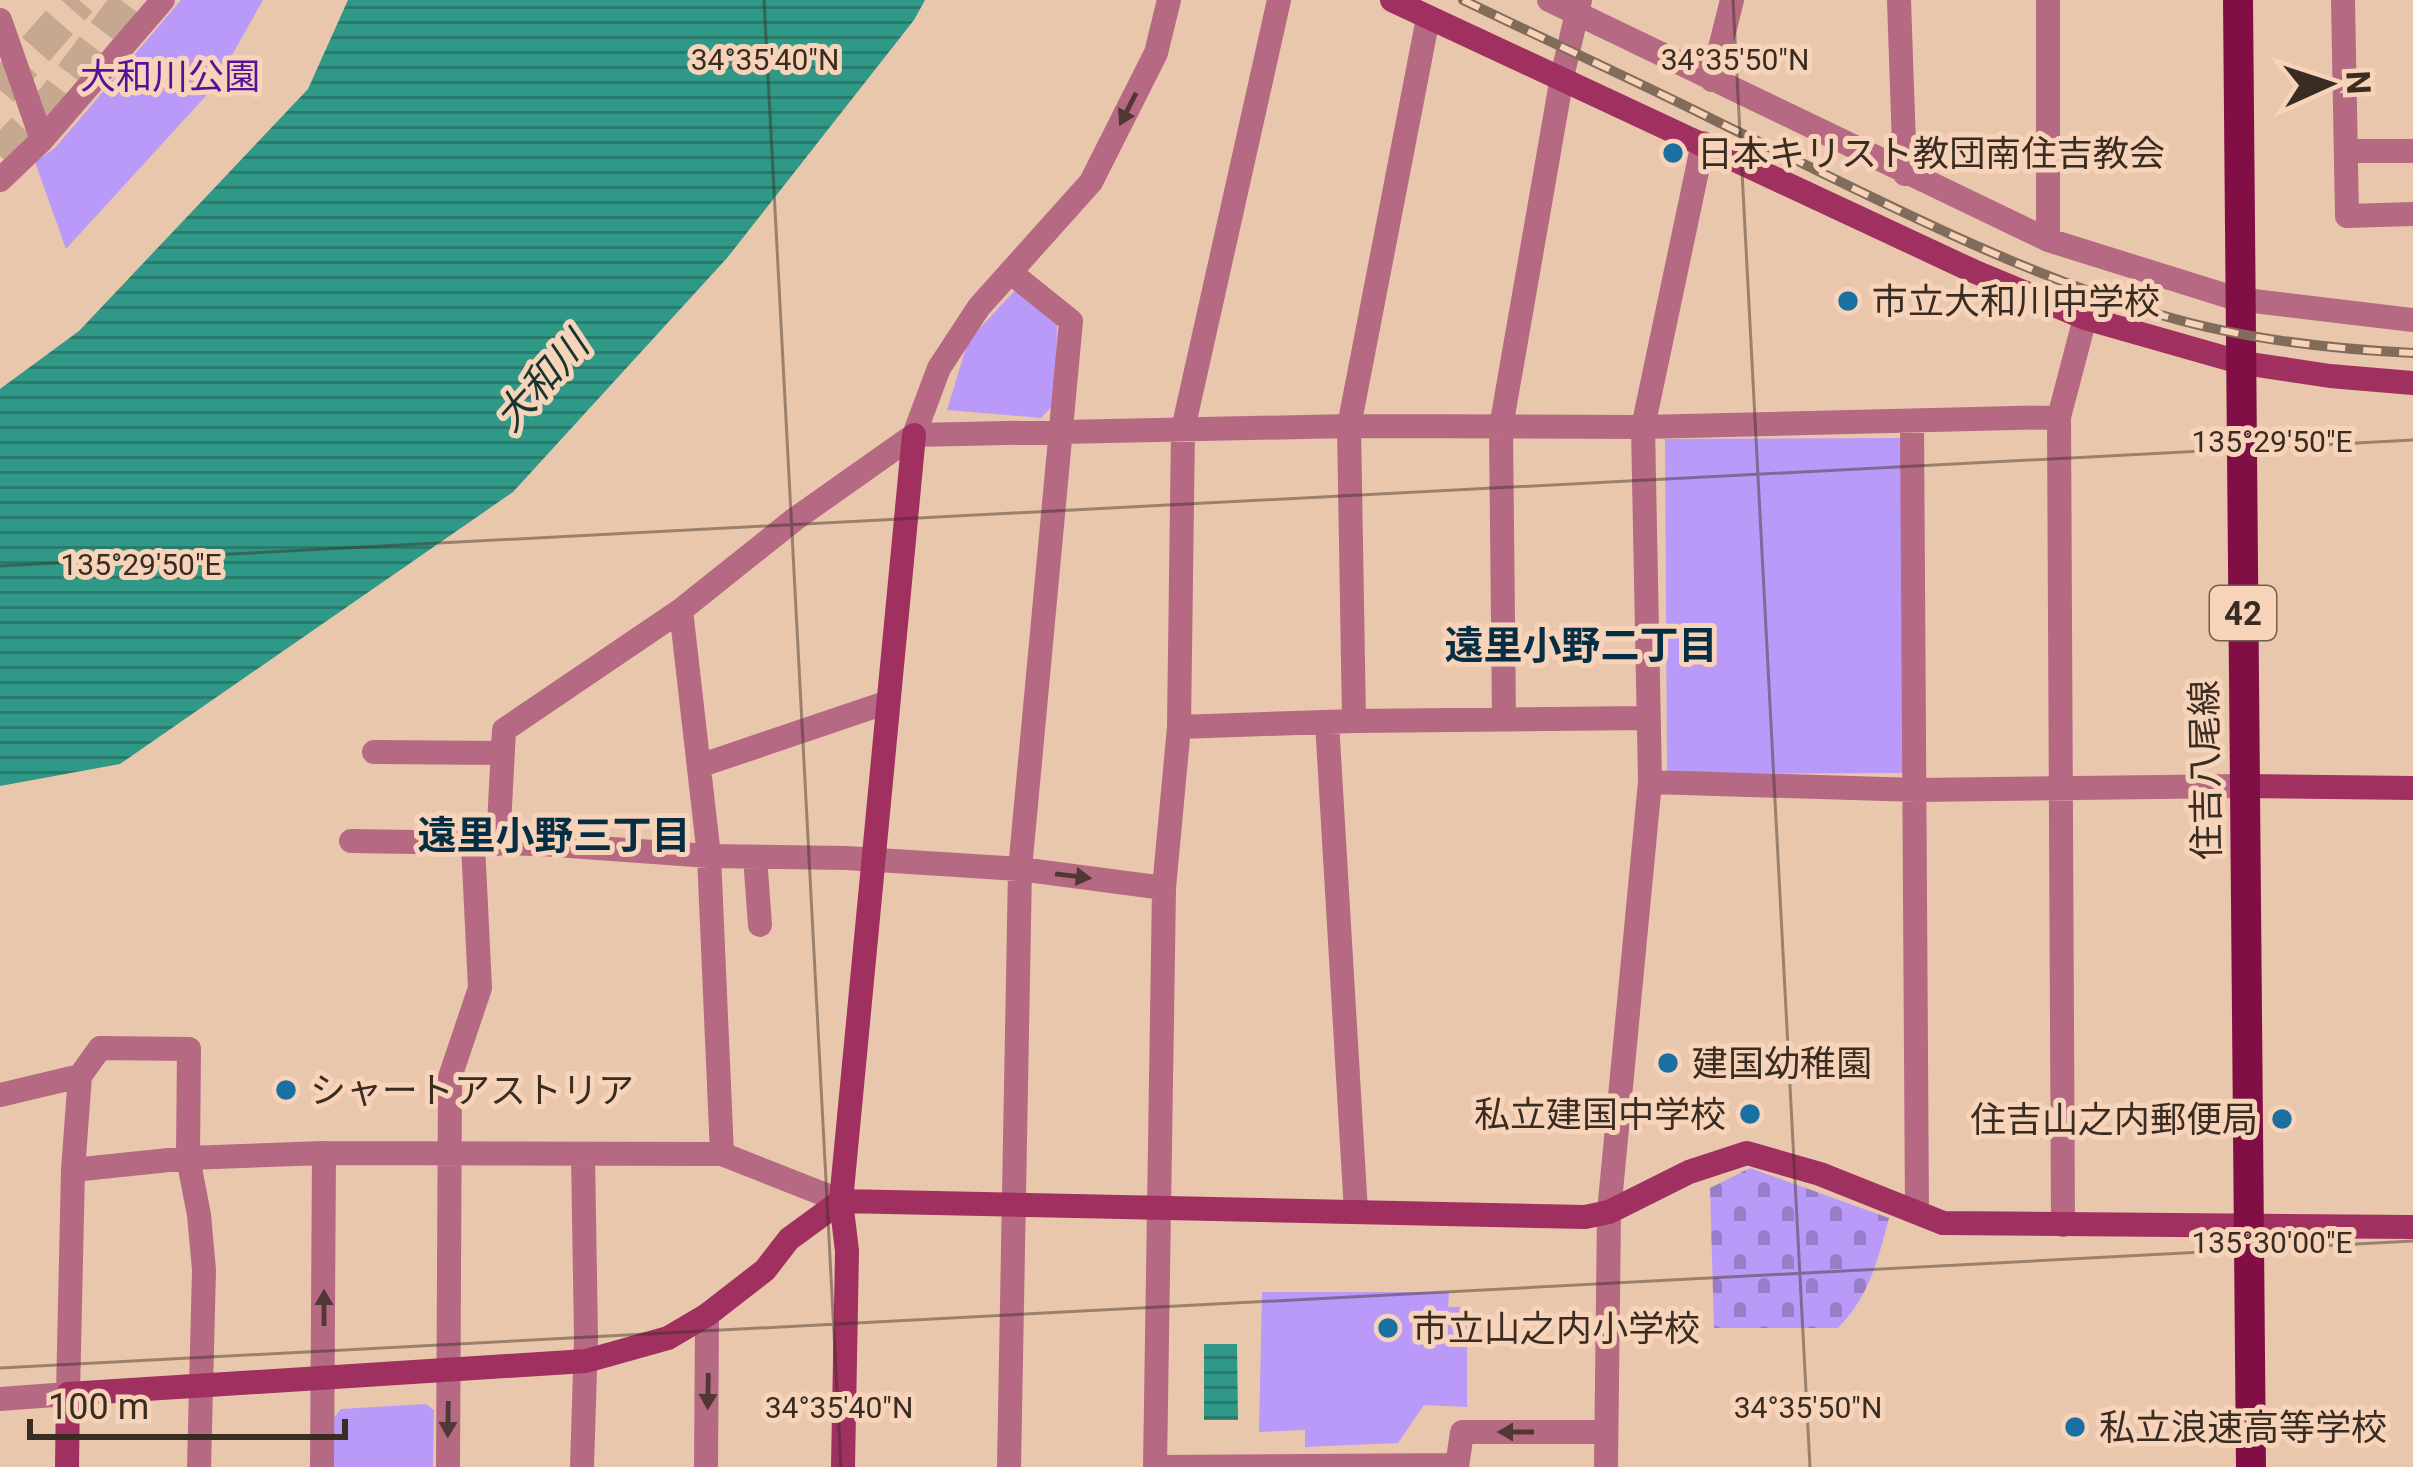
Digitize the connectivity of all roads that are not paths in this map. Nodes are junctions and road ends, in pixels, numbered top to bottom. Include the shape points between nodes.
1 (163, 0) edge
2 (1169, 0) edge
3 (1279, 0) edge
4 (1392, 0) edge
5 (1549, 0) edge
6 (1732, 0) edge
7 (1899, 0) edge
8 (2048, 0) edge
9 (2237, 0) edge
10 (2343, 0) edge
11 (1578, 8) edge
12 (1428, 18) junction
13 (0, 20) edge
14 (1562, 77) junction
15 (1712, 80) junction
16 (42, 140) junction
17 (1702, 143) junction
18 (2346, 151) junction
19 (2413, 151) edge
20 (1905, 174) junction
21 (0, 180) edge
22 (2413, 214) edge
23 (2048, 240) junction
24 (1010, 272) junction
25 (2237, 299) junction
26 (2085, 318) junction
27 (2413, 320) edge
28 (2243, 363) junction
29 (2413, 383) edge
30 (2059, 417) junction
31 (1912, 421) junction
32 (1349, 426) junction
33 (1502, 427) junction
34 (1643, 427) junction
35 (1183, 429) junction
36 (1061, 432) junction
37 (914, 435) junction
38 (681, 610) junction
39 (888, 702) junction
40 (1646, 718) junction
41 (1504, 719) junction
42 (1354, 721) junction
43 (1327, 722) junction
44 (1179, 727) junction
45 (374, 752) dead end
46 (503, 753) junction
47 (699, 766) junction
48 (1650, 782) junction
49 (2243, 786) junction
50 (2413, 788) edge
51 (2062, 789) junction
52 (1917, 790) junction
53 (351, 841) dead end
54 (486, 844) junction
55 (709, 856) junction
56 (755, 857) junction
57 (873, 862) junction
58 (1020, 869) junction
59 (1164, 888) junction
60 (760, 925) dead end
61 (80, 1076) junction
62 (2, 1091) edge
63 (325, 1153) junction
64 (452, 1154) junction
65 (722, 1154) junction
66 (583, 1155) junction
67 (188, 1158) junction
68 (73, 1170) junction
69 (841, 1201) junction
70 (1012, 1205) junction
71 (1161, 1208) junction
72 (1355, 1212) junction
73 (1609, 1212) junction
74 (1917, 1212) junction
75 (2063, 1225) junction
76 (2250, 1226) junction
77 (2413, 1227) edge
78 (707, 1315) junction
79 (586, 1361) junction
80 (448, 1371) junction
81 (324, 1378) junction
82 (202, 1384) junction
83 (68, 1394) junction
84 (0, 1399) edge
85 (1606, 1432) junction
86 (1299, 1466) edge
87 (1457, 1466) edge
88 (67, 1467) edge
89 (199, 1467) edge
90 (322, 1467) edge
91 (448, 1467) edge
92 (582, 1467) edge
93 (706, 1467) edge
94 (843, 1467) edge
95 (1009, 1467) edge
96 (1606, 1467) edge
97 (2251, 1467) edge

1 - 16 street
2 -> 24 street via 1156,53 1091,182
3 - 35 street
4 - 12 street
5 - 11 street
6 - 15 street
7 - 20 street
8 - 23 street
9 - 25 main road, 住吉八尾線 / 42
10 - 18 street
11 - 14 street
11 - 15 street
12 - 14 street
12 - 32 street
13 - 16 street
14 - 17 street
14 - 33 street
15 - 20 street
16 - 21 street
17 - 26 street
17 - 34 street
18 - 19 street
18 - 22 street via 2347,216
20 - 23 street
23 - 25 street
24 - 36 street via 1071,321
24 - 37 street via 939,368
25 - 27 street
25 - 28 main road, 住吉八尾線 / 42
26 - 28 street
26 - 30 street
28 - 29 street
28 - 49 main road, 住吉八尾線 / 42
30 - 31 street
30 - 51 street
31 - 34 street
31 - 52 street
32 - 33 street
32 - 35 street
32 - 42 street
33 - 34 street
33 - 41 street
34 - 40 street
35 - 36 street
35 - 44 street
36 - 37 street
36 - 58 street
37 - 38 street
37 - 39 street
38 - 46 street via 504,730
38 - 47 street
39 - 47 street
39 - 57 street
40 - 41 street
40 - 48 street
41 - 42 street
42 - 43 street
43 - 44 street
43 - 72 street
44 - 59 street
45 - 46 street
46 - 54 street
47 - 55 street
48 - 52 street
48 - 73 street
49 - 50 street
49 - 51 street
49 - 76 main road, 住吉八尾線 / 42
51 - 52 street
51 - 75 street
52 - 74 street
53 - 54 street
54 - 55 street
54 - 64 street via 480,988 450,1077
55 - 56 street
55 - 65 street
56 - 57 street
56 - 60 street
57 - 58 street
57 - 69 street
58 -> 59 street
58 - 70 street
59 - 71 street
61 - 62 street
61 - 67 street via 100,1048 189,1049
61 - 68 street
63 - 64 street
63 - 67 street
81 -> 63 street
64 - 66 street
64 - 80 street
65 - 66 street
65 - 69 street
66 - 79 street
67 - 68 street
67 - 82 street via 204,1270
68 - 83 street
69 - 70 street
69 - 78 street
69 - 94 street
70 - 71 street
70 - 95 street
71 - 72 street
71 - 86 street via 1155,1467
72 - 73 street
73 - 74 street via 1747,1154
73 - 85 street
74 - 75 street via 1943,1222
75 - 76 street
76 - 77 street
76 - 97 main road, 住吉八尾線 / 42
78 - 79 street via 668,1337
78 -> 93 street
79 - 80 street
79 - 92 street
80 - 81 street
80 -> 91 street
81 - 82 street
81 - 90 street
82 - 83 street
82 - 89 street
83 - 84 street
83 - 88 street
85 -> 87 street via 1462,1432
85 - 96 street
86 - 87 street

